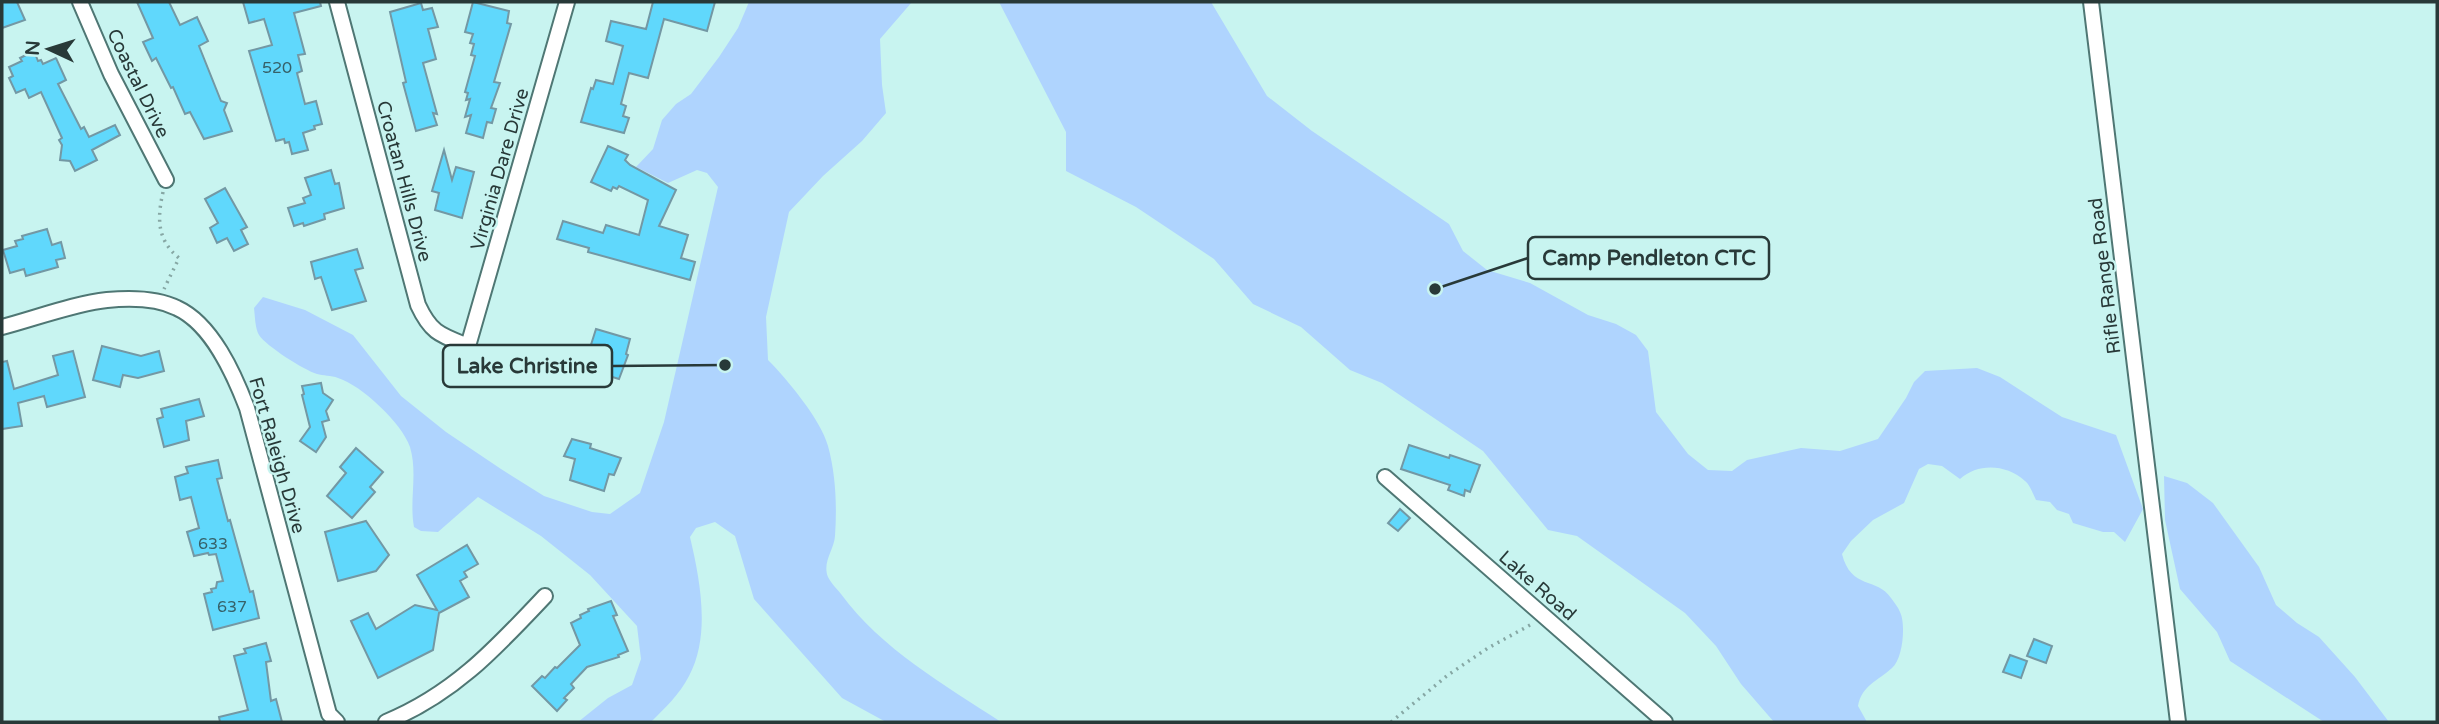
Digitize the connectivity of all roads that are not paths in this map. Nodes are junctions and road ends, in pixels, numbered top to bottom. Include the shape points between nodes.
1 (80, 2) edge
2 (337, 2) edge
3 (567, 2) edge
4 (2091, 2) edge
5 (166, 180) road end
6 (2, 327) edge
7 (468, 346) joint
8 (1385, 477) dead end
9 (545, 596) dead end
10 (337, 722) edge
11 (386, 722) edge
12 (1665, 722) edge
13 (2178, 722) edge

1 - 5 street, Coastal Drive
2 - 7 street, Croatan Hills Drive via 418,305 439,334
3 - 7 street, Virginia Dare Drive
4 - 13 street, Rifle Range Road
6 - 10 street, Fort Raleigh Drive via 105,300 154,302 177,308 214,342 235,375 247,408 329,714
8 - 12 street, Lake Road
9 - 11 street via 463,677 433,699

